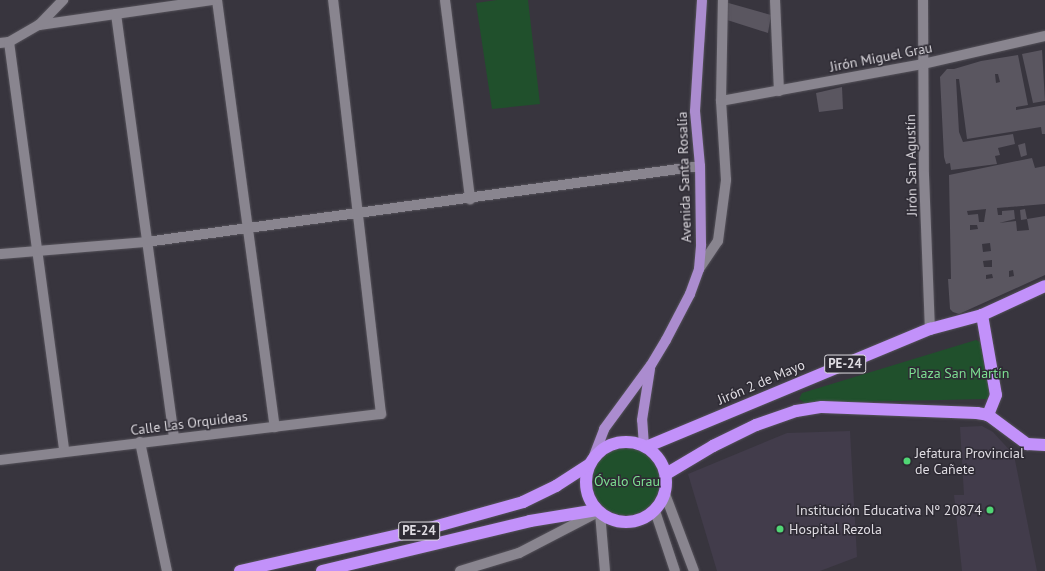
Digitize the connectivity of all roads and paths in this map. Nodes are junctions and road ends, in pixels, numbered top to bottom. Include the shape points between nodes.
1 (63, 0) edge
2 (212, 0) edge
3 (217, 0) edge
4 (333, 0) edge
5 (445, 0) edge
6 (702, 0) edge
7 (723, 0) edge
8 (775, 0) edge
9 (922, 0) edge
10 (116, 14) junction
11 (39, 26) junction
12 (1045, 36) edge
13 (5, 42) edge
14 (923, 64) junction
15 (779, 91) junction
16 (721, 101) junction
17 (700, 166) junction
18 (470, 199) junction
19 (358, 213) junction
20 (248, 228) junction
21 (146, 242) junction
22 (38, 249) junction
23 (0, 254) edge
24 (699, 269) junction
25 (1045, 286) edge
26 (982, 315) junction
27 (930, 329) junction
28 (651, 365) junction
29 (988, 415) junction
30 (275, 427) junction
31 (174, 438) junction
32 (140, 442) junction
33 (1045, 445) edge
34 (645, 446) junction
35 (64, 451) junction
36 (0, 460) edge
37 (591, 462) junction
38 (666, 474) junction
39 (665, 494) junction
40 (599, 511) junction
41 (655, 511) junction
42 (167, 571) edge
43 (240, 571) edge
44 (322, 571) edge
45 (460, 571) edge
46 (605, 571) edge
47 (675, 571) edge
48 (694, 571) edge

1 - 11 street
2 - 10 street
3 - 20 street
4 - 19 street
5 - 18 street
6 - 17 main road, Avenida Santa Rosalía via 695,111
7 - 16 street
8 - 15 street
9 - 14 street, Jirón San Agustín
10 - 11 street
10 - 21 street
11 - 13 street
12 - 14 street, Jirón Miguel Grau
13 - 22 street
14 - 15 street, Jirón Miguel Grau
14 - 27 street, Jirón San Agustín
15 - 16 street, Jirón Miguel Grau
16 - 24 street via 726,180 718,241
17 - 18 street
17 - 24 main road, Avenida Santa Rosalía
18 - 19 street
19 - 20 street
19 - 30 street, Calle Las Orquideas via 381,414
20 - 21 street
20 - 30 street
21 - 22 street
21 - 31 street
22 - 23 street
22 - 35 street
24 - 28 main road, Avenida Santa Rosalía via 690,294
25 - 26 highway, Jirón 2 de Mayo / PE-24
26 - 27 highway, Jirón 2 de Mayo / PE-24
26 - 29 highway via 996,395
27 - 34 highway, Jirón 2 de Mayo / PE-24
28 - 34 main road, Avenida Santa Rosalía via 642,420
28 - 37 main road, Avenida Santa Rosalía via 604,429
29 - 33 highway via 1027,444
29 - 38 highway via 822,407 796,411 713,446
30 - 31 street, Calle Las Orquideas
31 - 32 street, Calle Las Orquideas
32 - 35 street, Calle Las Orquideas
32 - 42 street
34 - 37 highway via 625,442 614,444 604,448
34 - 38 highway via 662,463
35 - 36 street, Calle Las Orquideas
37 - 40 highway via 586,485 588,495
37 - 43 highway, PE-24 via 556,486 523,502 430,528
38 - 39 highway
39 - 41 highway
39 - 48 street
40 - 41 highway via 622,522 645,518
40 - 44 highway, PE-24 via 530,521
40 - 45 street via 518,553
40 - 46 street
41 - 47 street

